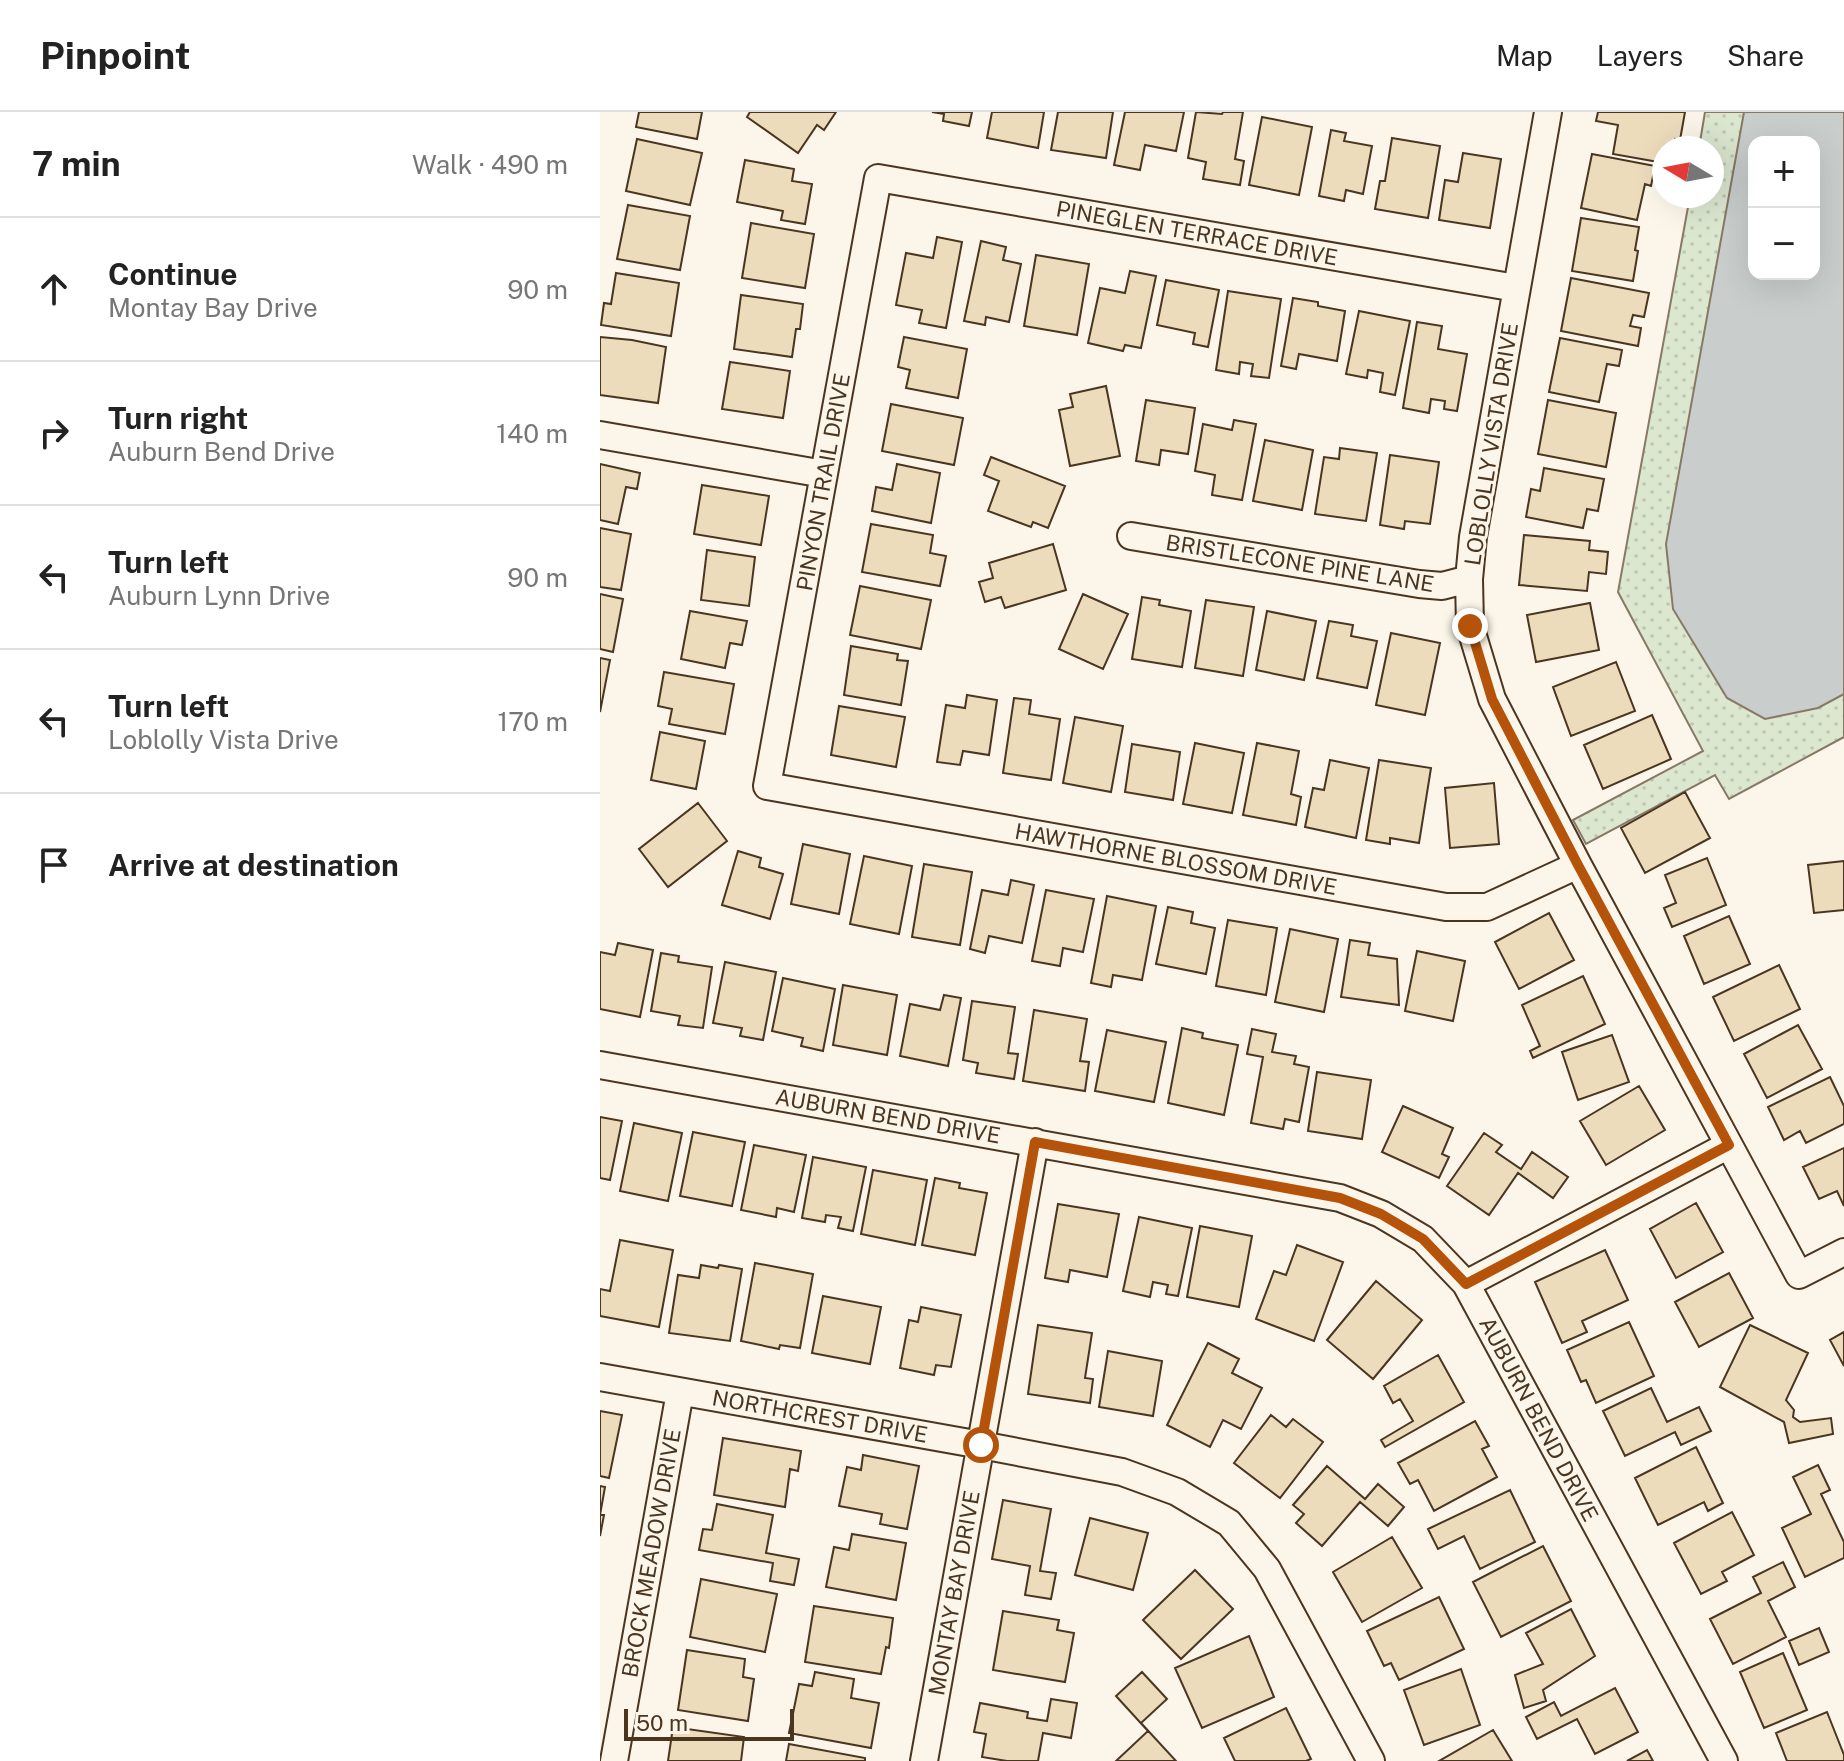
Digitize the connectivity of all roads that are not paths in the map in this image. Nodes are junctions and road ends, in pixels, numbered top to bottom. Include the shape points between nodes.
1 (1548, 112) edge
2 (878, 178) joint
3 (1516, 288) junction
4 (600, 435) edge
5 (824, 474) junction
6 (1131, 536) dead end
7 (1469, 579) junction
8 (767, 786) joint
9 (1578, 865) junction
10 (600, 1065) edge
11 (1035, 1142) junction
12 (1729, 1145) junction
13 (1844, 1252) edge
14 (1466, 1284) junction
15 (600, 1377) edge
16 (680, 1392) junction
17 (981, 1445) junction
18 (614, 1761) edge
19 (924, 1761) edge
20 (1371, 1761) edge
21 (1724, 1761) edge

1 - 3 street, LOBLOLLY VISTA DRIVE
2 - 3 street, PINEGLEN TERRACE DRIVE
2 - 5 street, PINYON TRAIL DRIVE
3 - 7 street, LOBLOLLY VISTA DRIVE
4 - 5 street
5 - 8 street, PINYON TRAIL DRIVE
6 - 7 street, BRISTLECONE PINE LANE via 1419,584 1442,586
7 - 9 street, LOBLOLLY VISTA DRIVE via 1470,626 1492,699
8 - 9 street, HAWTHORNE BLOSSOM DRIVE via 1446,907 1487,907
9 - 12 street, LOBLOLLY VISTA DRIVE
10 - 11 street, AUBURN BEND DRIVE
11 - 14 street, AUBURN BEND DRIVE via 1340,1198 1423,1239
11 - 17 street, MONTAY BAY DRIVE
12 - 13 street, LOBLOLLY VISTA DRIVE via 1799,1275
12 - 14 street
14 - 21 street, AUBURN BEND DRIVE
15 - 16 street, NORTHCREST DRIVE
16 - 17 street, NORTHCREST DRIVE
16 - 18 street, BROCK MEADOW DRIVE
17 - 19 street, MONTAY BAY DRIVE
17 - 20 street, NORTHCREST DRIVE via 1122,1472 1177,1492 1229,1523 1267,1569

